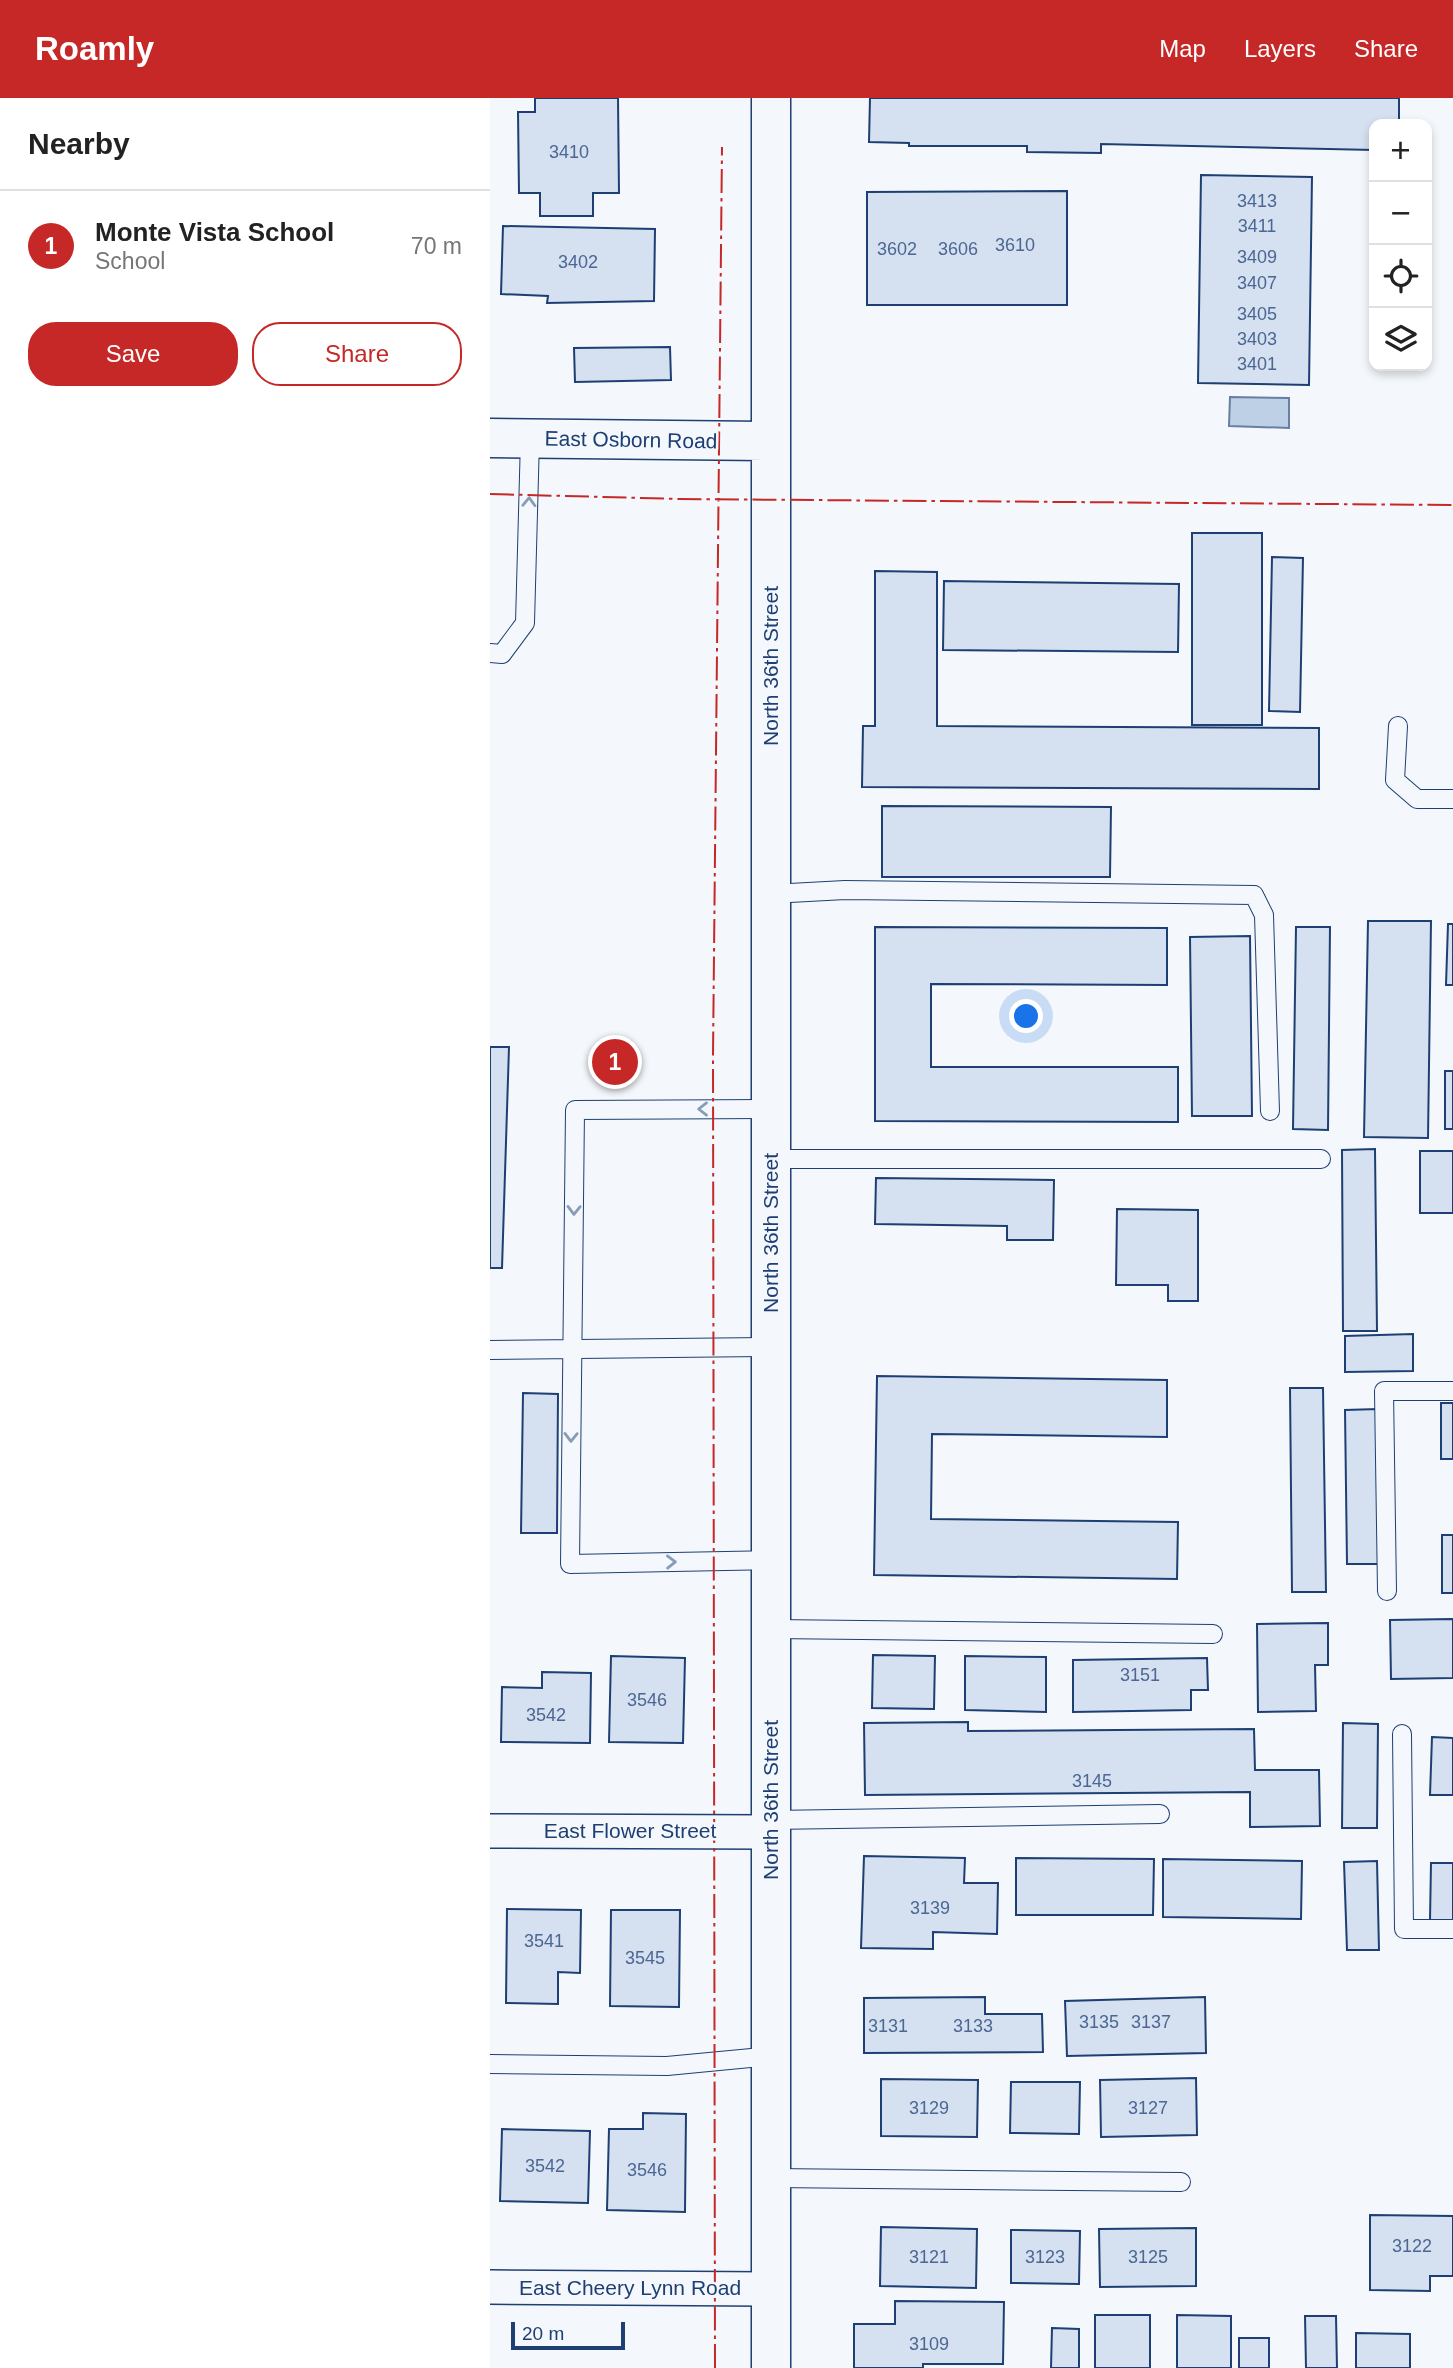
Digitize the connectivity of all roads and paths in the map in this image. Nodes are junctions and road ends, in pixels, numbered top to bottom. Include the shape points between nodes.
1 (771, 98) edge
2 (490, 439) edge
3 (530, 439) junction
4 (771, 441) junction
5 (490, 653) edge
6 (1398, 726) dead end
7 (1453, 799) edge
8 (771, 894) junction
9 (771, 1109) junction
10 (1270, 1111) dead end
11 (771, 1159) junction
12 (1321, 1159) dead end
13 (771, 1347) junction
14 (490, 1350) edge
15 (573, 1350) junction
16 (1453, 1391) edge
17 (772, 1560) junction
18 (1387, 1591) dead end
19 (772, 1629) junction
20 (1213, 1634) dead end
21 (1402, 1734) dead end
22 (1160, 1814) dead end
23 (771, 1826) junction
24 (490, 1830) edge
25 (1453, 1929) edge
26 (771, 2056) junction
27 (490, 2064) edge
28 (771, 2178) junction
29 (1181, 2182) dead end
30 (490, 2287) edge
31 (771, 2289) junction
32 (771, 2368) edge

1 - 4 main road, North 36th Street
2 - 3 main road, East Osborn Road
3 - 4 main road, East Osborn Road
5 -> 3 lane via 502,654 525,624
4 - 8 main road, North 36th Street
6 - 7 lane via 1395,780 1416,799
8 - 9 main road, North 36th Street
8 - 10 lane via 845,890 1254,895 1264,915
9 - 11 main road, North 36th Street
9 -> 15 lane via 575,1110
11 - 12 lane
11 - 13 main road, North 36th Street
13 - 15 lane
13 - 17 main road, North 36th Street
14 - 15 lane
15 -> 17 lane via 570,1564
16 - 18 lane via 1384,1391
17 - 19 main road, North 36th Street
19 - 20 lane
19 - 23 main road, North 36th Street
21 - 25 lane via 1404,1929
22 - 23 lane
23 - 24 street, East Flower Street
23 - 26 main road, North 36th Street
26 - 27 lane via 667,2066
26 - 28 main road, North 36th Street
28 - 29 lane
28 - 31 main road, North 36th Street
30 - 31 street, East Cheery Lynn Road
31 - 32 main road, North 36th Street

